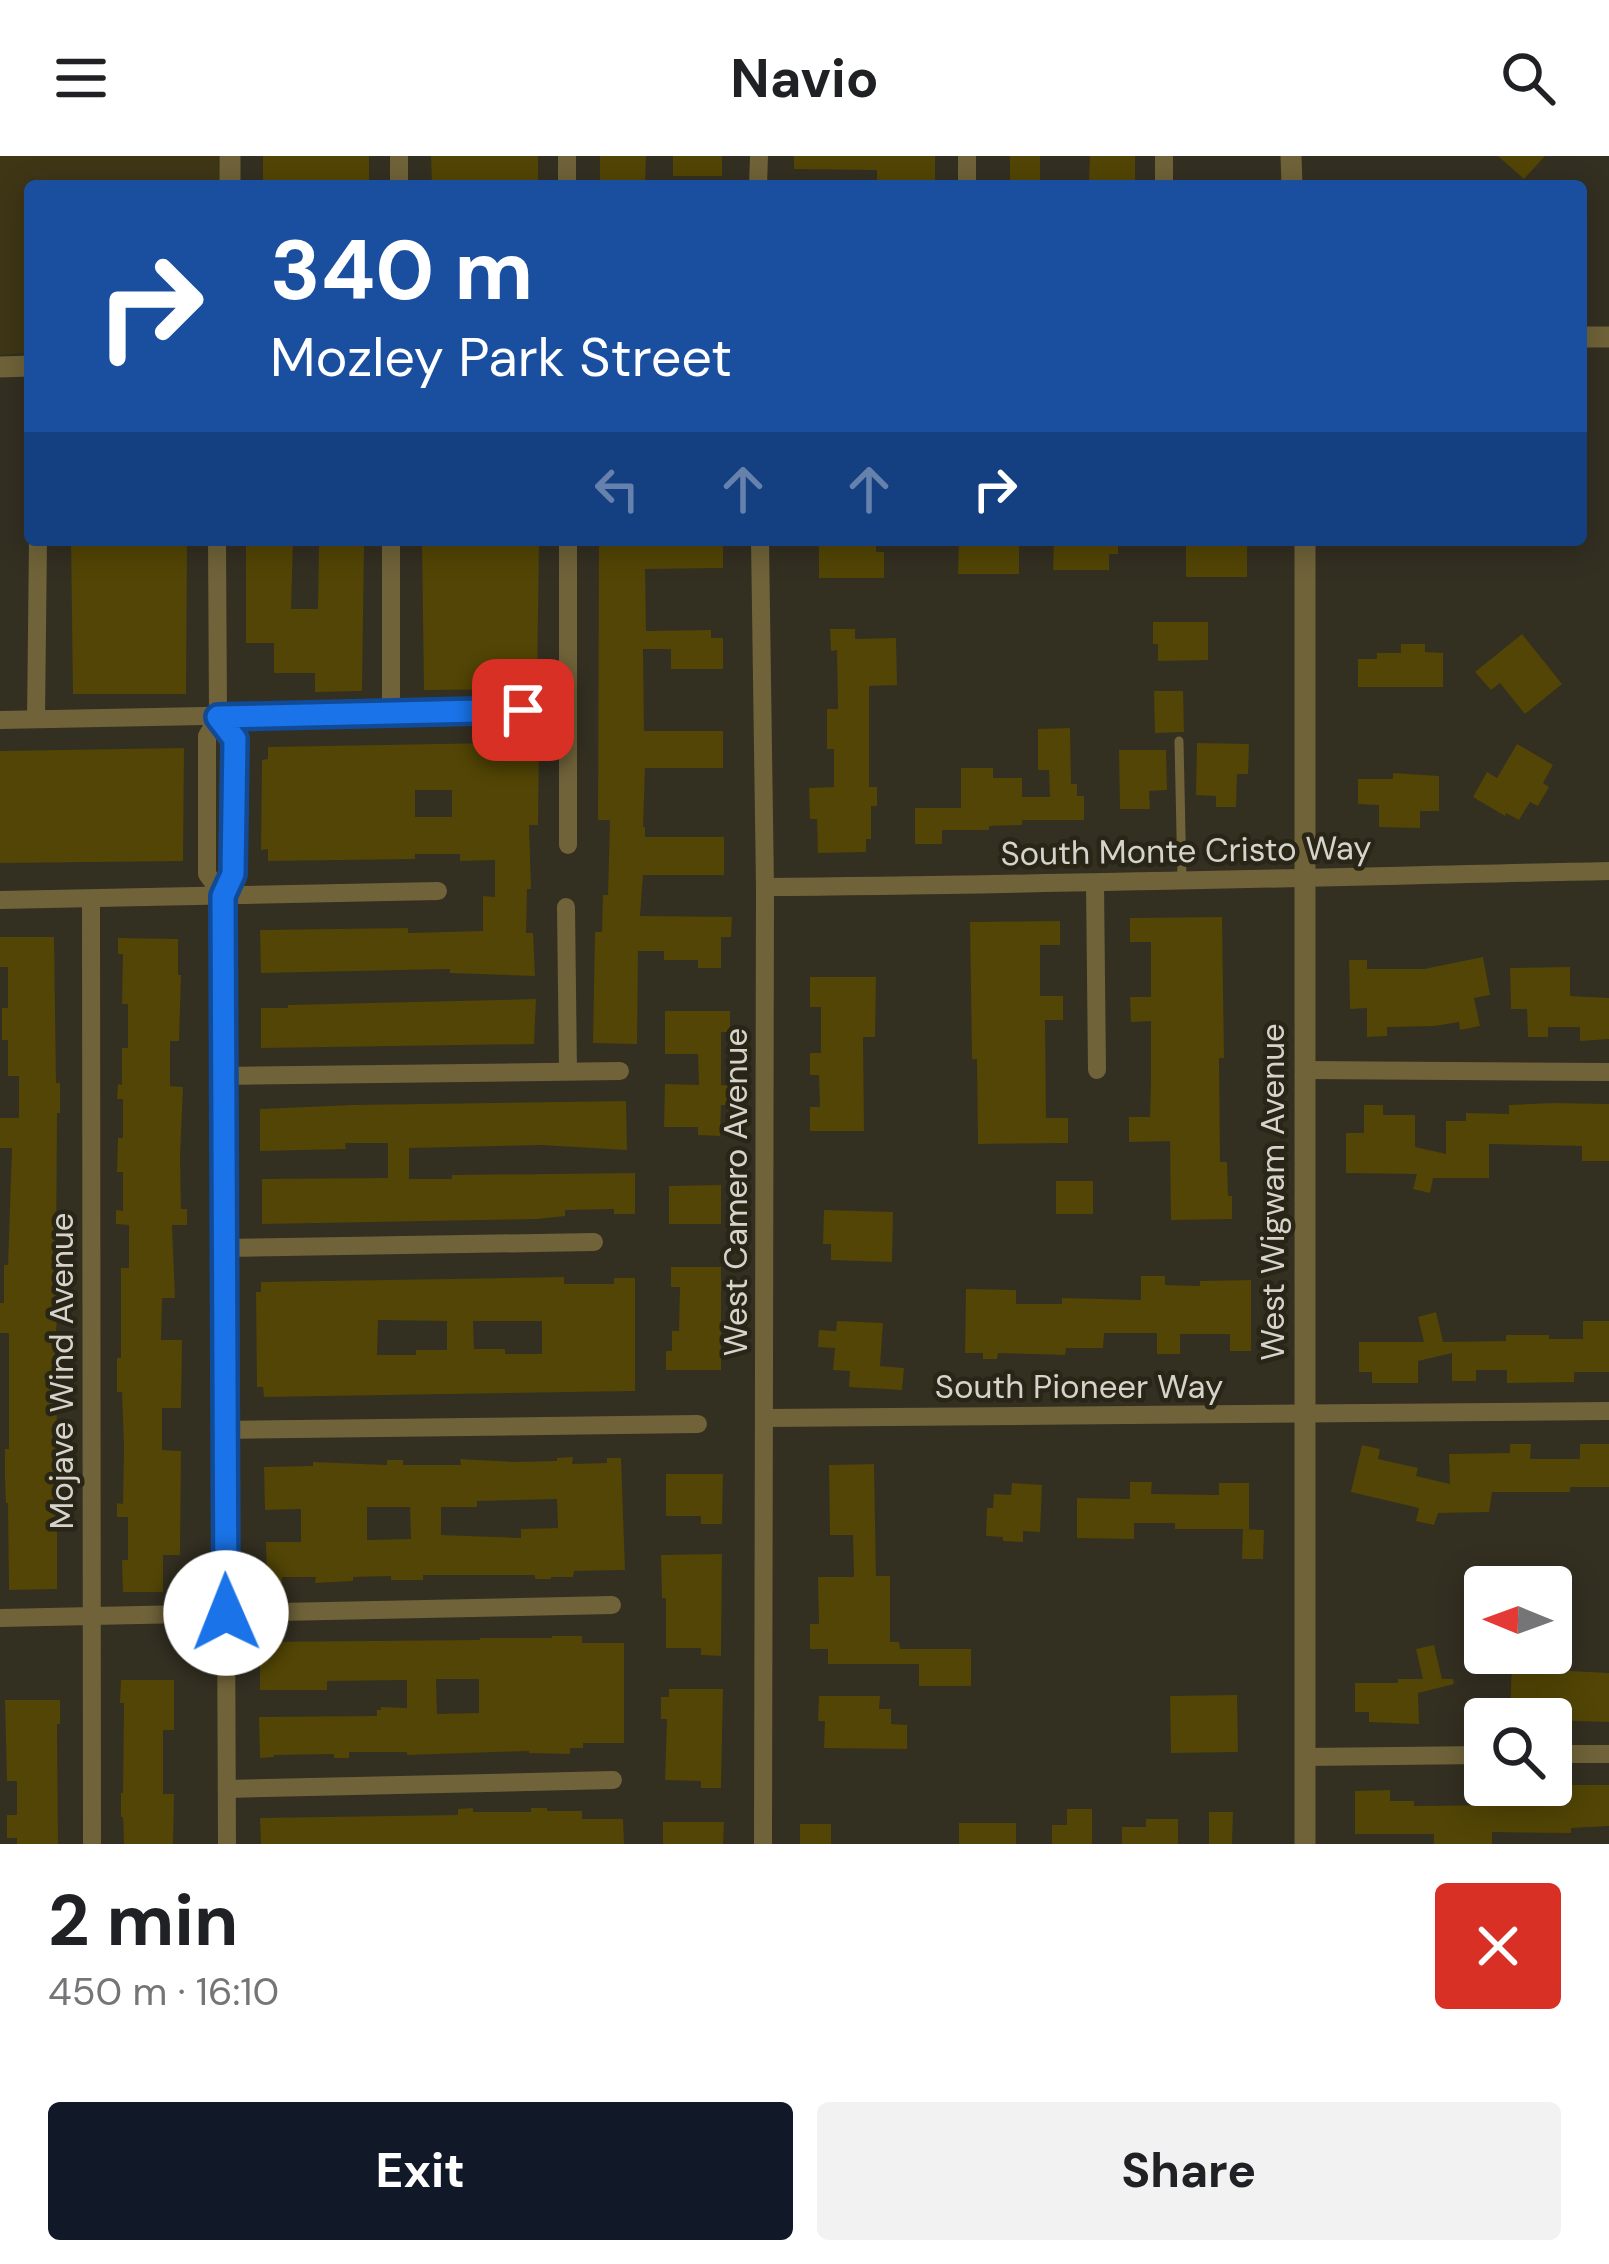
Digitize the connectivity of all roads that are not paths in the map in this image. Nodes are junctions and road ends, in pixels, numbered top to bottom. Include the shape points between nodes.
1 (38, 546) edge
2 (217, 546) edge
3 (391, 546) edge
4 (568, 546) edge
5 (760, 546) edge
6 (1305, 546) edge
7 (568, 710) junction
8 (391, 713) junction
9 (218, 717) junction
10 (36, 719) junction
11 (0, 720) edge
12 (1179, 741) dead end
13 (568, 844) dead end
14 (1609, 872) edge
15 (1304, 878) junction
16 (1183, 880) junction
17 (1095, 884) junction
18 (765, 887) junction
19 (438, 891) dead end
20 (223, 896) junction
21 (91, 899) junction
22 (0, 900) edge
23 (566, 907) dead end
24 (620, 1070) dead end
25 (1097, 1070) dead end
26 (1304, 1070) junction
27 (568, 1071) junction
28 (1609, 1072) edge
29 (223, 1076) junction
30 (594, 1242) dead end
31 (224, 1248) junction
32 (1609, 1411) edge
33 (1305, 1415) junction
34 (764, 1418) junction
35 (698, 1424) dead end
36 (224, 1430) junction
37 (612, 1604) dead end
38 (226, 1613) junction
39 (92, 1616) junction
40 (0, 1618) edge
41 (1572, 1754) edge
42 (1609, 1754) edge
43 (1464, 1755) edge
44 (1305, 1757) junction
45 (613, 1780) dead end
46 (227, 1789) junction
47 (92, 1844) edge
48 (227, 1844) edge
49 (763, 1844) edge
50 (1305, 1844) edge

1 - 10 street
2 - 9 street
3 - 8 street
4 - 7 street
5 - 18 street, West Camero Avenue
6 - 15 street, West Wigwam Avenue
7 - 8 street
7 - 13 street
8 - 9 street
9 - 10 street
9 - 20 street via 207,736 208,874
10 - 11 street
12 - 16 lane
14 - 15 street, South Monte Cristo Way
15 - 16 street, South Monte Cristo Way
15 - 26 street, West Wigwam Avenue
16 - 17 street, South Monte Cristo Way
17 - 18 street, South Monte Cristo Way
17 - 25 street
18 - 34 street, West Camero Avenue
19 - 20 street
20 - 21 street
20 - 29 street
21 - 22 street
21 - 39 street, Mojave Wind Avenue
23 - 27 street
24 - 27 street
26 - 28 street
26 - 33 street, West Wigwam Avenue
27 - 29 street
29 - 31 street
30 - 31 street
31 - 36 street
32 - 33 street, South Pioneer Way
33 - 34 street, South Pioneer Way
33 - 44 street, West Wigwam Avenue
34 - 49 street, West Camero Avenue
35 - 36 street
36 - 38 street
37 - 38 street
38 - 39 street
38 - 46 street
39 - 40 street
39 - 47 street, Mojave Wind Avenue
41 - 42 street
43 - 44 street
44 - 50 street, West Wigwam Avenue
45 - 46 street
46 - 48 street

